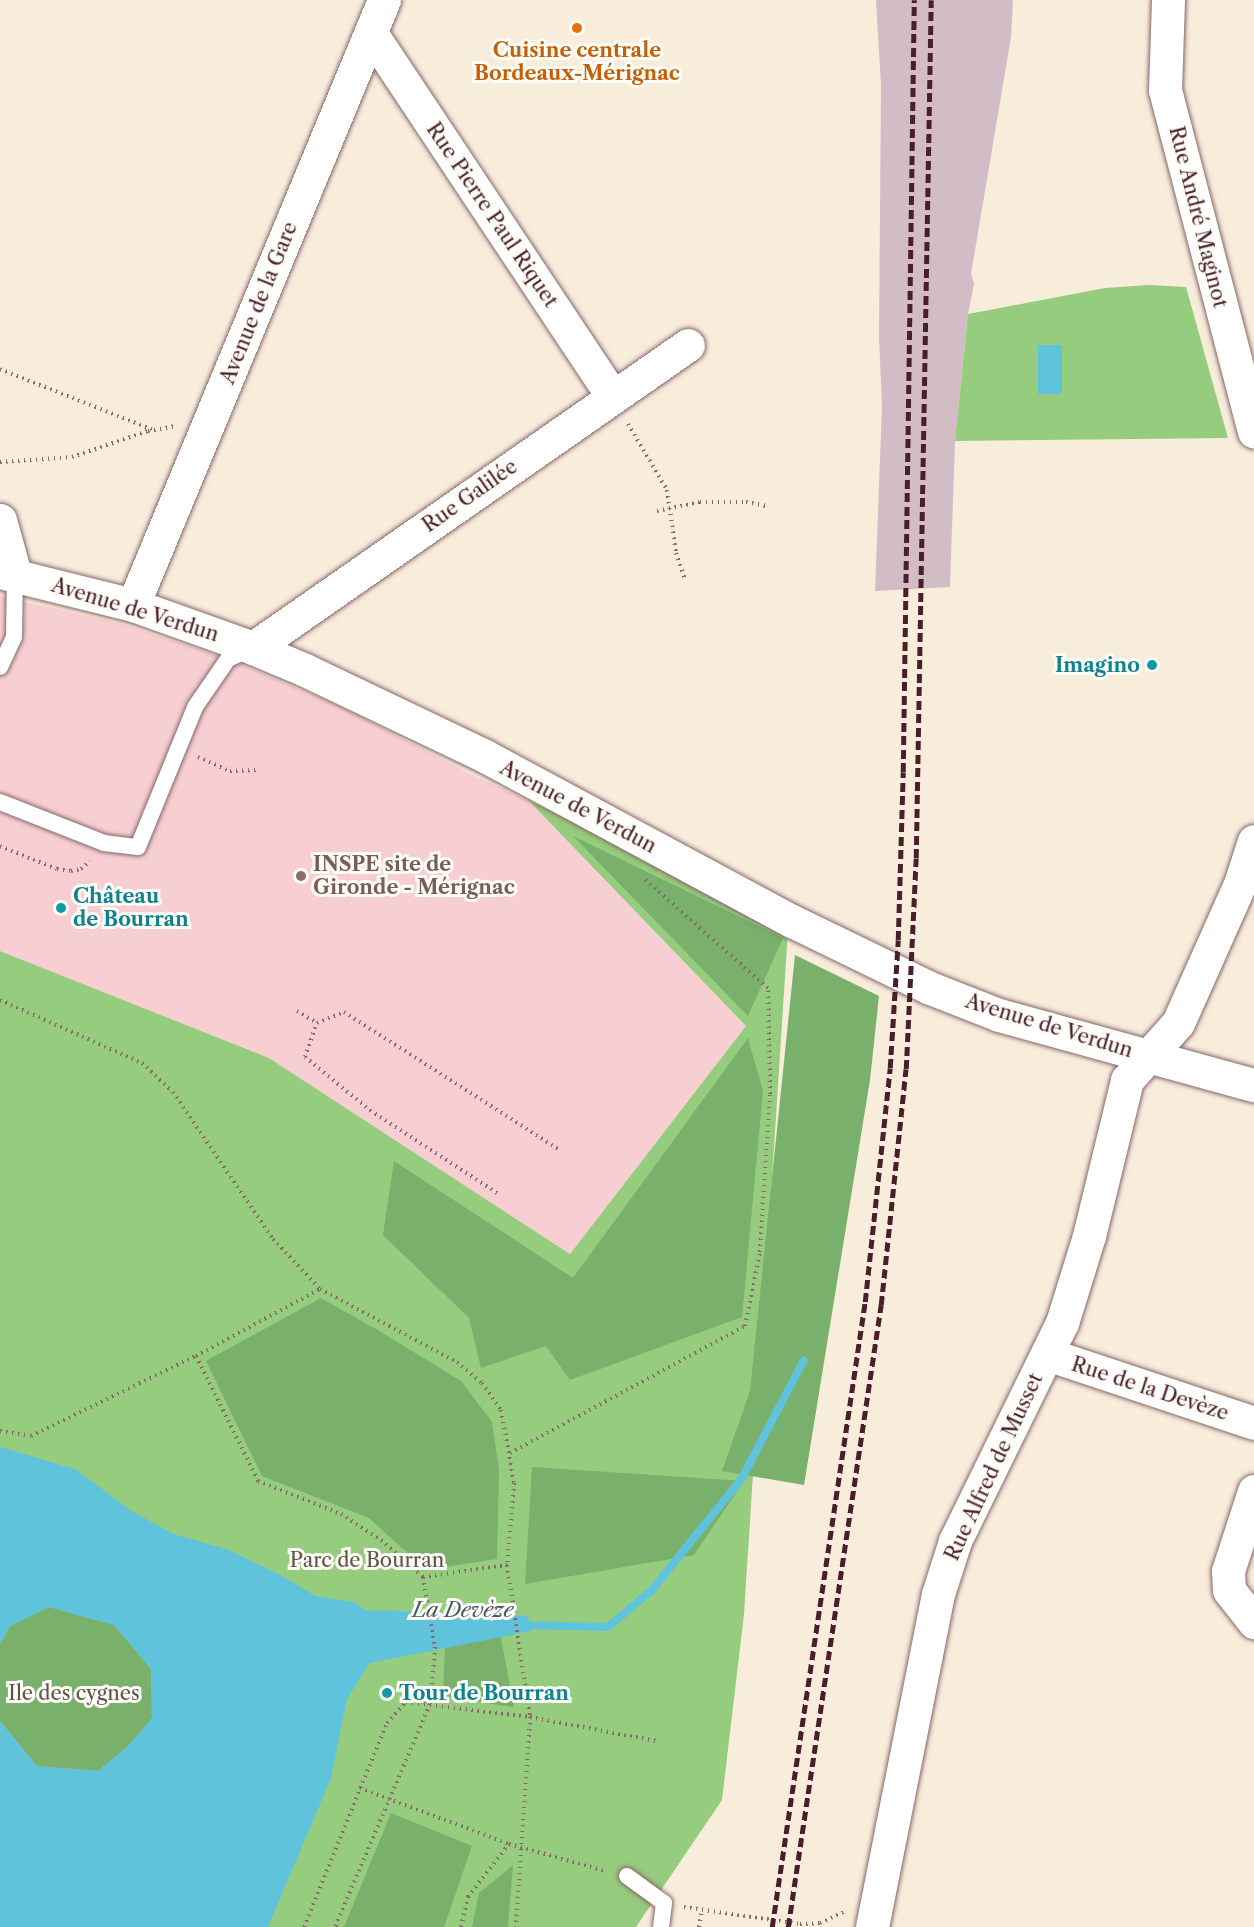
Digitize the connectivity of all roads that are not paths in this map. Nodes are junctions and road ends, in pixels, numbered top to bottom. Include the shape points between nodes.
1 (384, 0) edge
2 (1168, 0) edge
3 (371, 33) junction
4 (688, 345) dead end
5 (613, 397) junction
6 (1254, 432) edge
7 (0, 520) edge
8 (7, 573) edge
9 (133, 605) junction
10 (253, 648) junction
11 (0, 667) edge
12 (0, 802) edge
13 (1254, 841) edge
14 (1149, 1056) junction
15 (1254, 1085) edge
16 (1047, 1354) junction
17 (1254, 1423) edge
18 (1254, 1491) edge
19 (1254, 1622) edge
20 (627, 1876) road end
21 (862, 1916) edge
22 (661, 1927) edge

1 - 3 street, Avenue de la Gare
2 - 6 street, Rue André Maginot via 1165,90
3 - 5 street, Rue Pierre Paul Riquet
3 - 9 street, Avenue de la Gare
4 - 5 street, Rue Galilée
5 - 10 street, Rue Galilée
7 - 8 street
8 - 9 street, Avenue de Verdun
8 - 11 lane via 14,637
9 - 10 street, Avenue de Verdun
10 - 12 lane via 228,659 195,707 138,847 104,843
10 - 14 street, Avenue de Verdun via 485,756 902,976 999,1015
13 - 14 street via 1240,884 1179,1023
14 - 15 street, Avenue de Verdun
14 - 16 street, Rue Alfred de Musset via 1127,1080 1089,1236 1062,1323
16 - 17 street, Rue de la Devèze
16 - 21 street, Rue Alfred de Musset via 955,1541 938,1594
18 - 19 street via 1228,1571 1229,1590
20 - 22 lane via 664,1904

